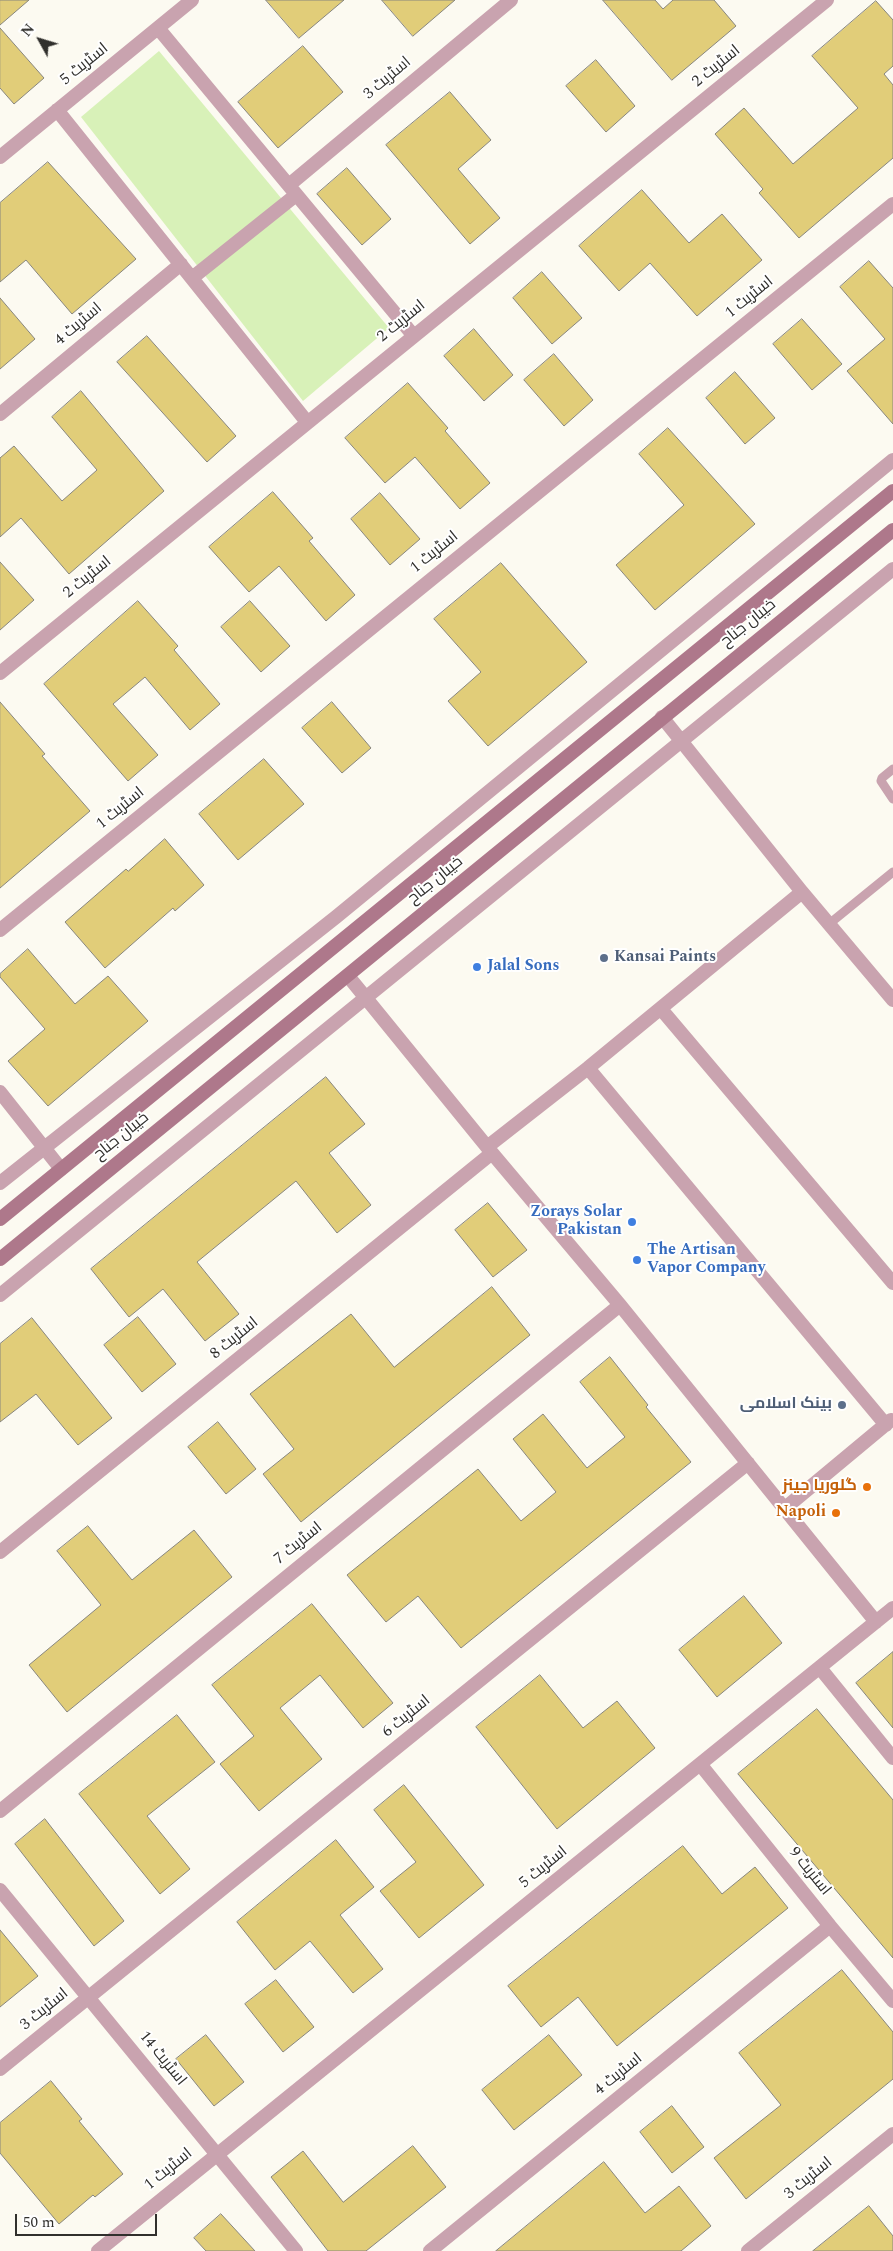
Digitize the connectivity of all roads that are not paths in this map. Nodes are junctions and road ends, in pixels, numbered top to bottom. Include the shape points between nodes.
1 (192, 0) edge
2 (510, 0) edge
3 (827, 0) edge
4 (158, 28) junction
5 (57, 110) junction
6 (0, 157) edge
7 (292, 190) junction
8 (893, 204) edge
9 (181, 264) junction
10 (192, 278) junction
11 (413, 335) junction
12 (0, 414) edge
13 (308, 422) junction
14 (893, 460) edge
15 (893, 491) edge
16 (893, 530) edge
17 (893, 569) edge
18 (0, 673) edge
19 (662, 717) junction
20 (682, 741) junction
21 (893, 769) edge
22 (893, 799) edge
23 (893, 872) edge
24 (802, 892) junction
25 (830, 924) junction
26 (0, 930) edge
27 (348, 976) junction
28 (365, 998) junction
29 (893, 1000) edge
30 (661, 1009) junction
31 (588, 1068) junction
32 (0, 1092) edge
33 (44, 1147) junction
34 (490, 1150) junction
35 (61, 1169) junction
36 (0, 1183) edge
37 (0, 1219) edge
38 (0, 1259) edge
39 (893, 1283) edge
40 (0, 1294) edge
41 (620, 1305) junction
42 (889, 1422) edge
43 (748, 1463) junction
44 (784, 1509) junction
45 (0, 1552) edge
46 (893, 1608) edge
47 (876, 1622) junction
48 (820, 1668) junction
49 (893, 1758) edge
50 (700, 1764) junction
51 (0, 1811) edge
52 (0, 1890) edge
53 (830, 1926) junction
54 (89, 1997) junction
55 (893, 2001) edge
56 (0, 2069) edge
57 (893, 2134) edge
58 (216, 2154) junction
59 (98, 2251) edge
60 (296, 2251) edge
61 (430, 2251) edge
62 (748, 2251) edge

1 - 4 street, اسٹریٹ 5
2 - 7 street, اسٹریٹ 3
3 - 11 street, اسٹریٹ 2
4 - 5 street, اسٹریٹ 5
4 - 7 street
5 - 6 street, اسٹریٹ 5
5 - 9 street
7 - 10 street, اسٹریٹ 3
7 - 11 street
8 - 26 street, اسٹریٹ 1
9 - 10 street
9 - 12 street, اسٹریٹ 4
10 - 13 street
11 - 13 street, اسٹریٹ 2
13 - 18 street, اسٹریٹ 2
14 - 33 street via 336,917
15 - 35 main road, خیبان جناح
16 - 19 main road, خیبان جناح
17 - 20 street
19 - 20 street
19 - 27 main road, خیبان جناح
20 - 24 street
20 - 28 street
21 - 22 lane via 881,781
23 - 25 lane
24 - 25 street
24 - 30 street, اسٹریٹ 8
25 - 29 street
27 - 28 street
27 - 38 main road, خیبان جناح
28 - 34 street
28 - 40 street
30 - 31 street, اسٹریٹ 8
30 - 39 street
31 - 34 street, اسٹریٹ 8
31 - 42 street
32 - 33 street
33 - 35 street
33 - 36 street
34 - 41 street
34 - 45 street, اسٹریٹ 8
35 - 37 main road, خیبان جناح
41 - 43 street
41 - 51 street, اسٹریٹ 7
42 - 44 street
43 - 44 street
43 - 54 street, اسٹریٹ 6
44 - 47 street
46 - 47 street, اسٹریٹ 5
47 - 48 street, اسٹریٹ 5
48 - 49 street
48 - 50 street, اسٹریٹ 5
50 - 53 street, اسٹریٹ 9
50 - 58 street, اسٹریٹ 5
52 - 54 street, اسٹریٹ 14
53 - 55 street, اسٹریٹ 9
53 - 61 street, اسٹریٹ 4
54 - 56 street, اسٹریٹ 3
54 - 58 street, اسٹریٹ 14
57 - 62 street, اسٹریٹ 3
58 - 59 street, اسٹریٹ 1
58 - 60 street, اسٹریٹ 14

